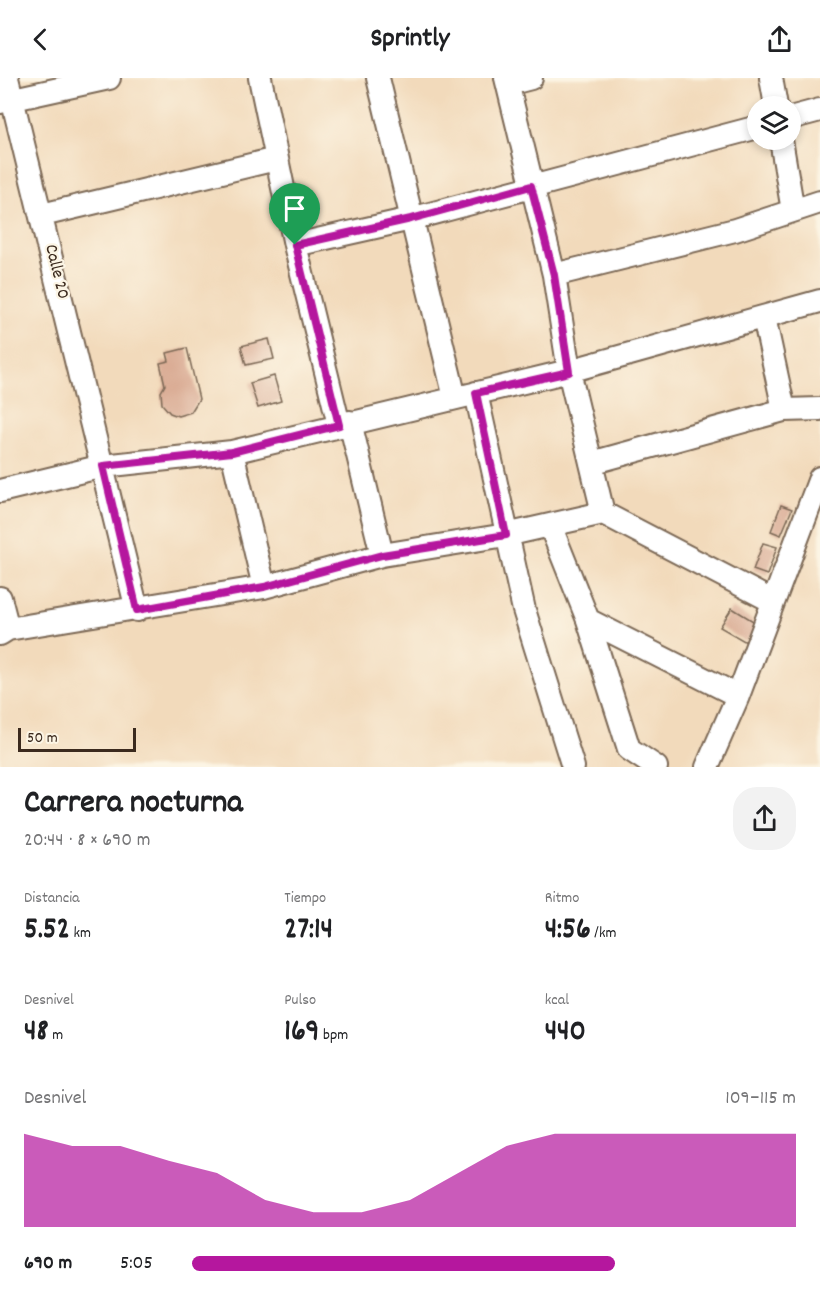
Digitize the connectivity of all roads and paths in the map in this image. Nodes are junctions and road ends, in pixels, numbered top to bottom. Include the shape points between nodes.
1 (109, 78) edge
2 (260, 78) edge
3 (378, 78) edge
4 (531, 78) edge
5 (771, 78) edge
6 (507, 81) edge
7 (7, 87) edge
8 (774, 96) edge
9 (820, 110) edge
10 (801, 115) edge
11 (747, 130) edge
12 (783, 150) edge
13 (276, 159) junction
14 (531, 186) junction
15 (820, 202) edge
16 (793, 211) junction
17 (42, 215) junction
18 (411, 219) junction
19 (295, 245) junction
20 (554, 275) junction
21 (820, 301) edge
22 (764, 317) junction
23 (569, 372) junction
24 (466, 396) junction
25 (820, 409) edge
26 (784, 411) junction
27 (345, 424) junction
28 (232, 452) junction
29 (591, 463) junction
30 (103, 466) junction
31 (820, 478) edge
32 (0, 491) edge
33 (603, 513) junction
34 (550, 525) junction
35 (506, 535) junction
36 (382, 555) junction
37 (264, 587) junction
38 (0, 598) edge
39 (772, 601) junction
40 (137, 610) junction
41 (588, 620) junction
42 (4, 631) edge
43 (738, 696) junction
44 (573, 767) edge
45 (656, 767) edge
46 (707, 767) edge

1 - 7 street
2 - 13 street
3 - 18 street
4 - 6 street
5 - 8 street
6 - 14 street
7 - 17 street, Calle 20
9 - 10 street
11 - 14 street
12 - 16 street
13 - 17 street
13 - 19 street
14 - 18 street
14 - 20 street
15 - 16 street
16 - 20 street via 735,230
17 - 30 street, Calle 20
18 - 19 street
18 - 24 street
19 - 27 street
20 - 23 street
21 - 22 street
22 - 23 street
22 - 26 street
23 - 24 street
23 - 29 street
24 - 27 street
24 - 35 street
25 - 26 street
26 - 29 street
27 - 28 street
27 - 36 street
28 - 30 street
28 - 37 street
29 - 33 street
30 - 32 street
30 - 40 street, Calle 20
31 - 39 street
33 - 34 street
33 - 39 street
34 - 35 street
34 - 41 street
35 - 36 street
35 - 44 street via 524,610
36 - 37 street
37 - 40 street
38 - 42 street
39 - 43 street
40 - 42 street
41 - 43 street
41 - 45 street via 629,749
43 - 46 street

